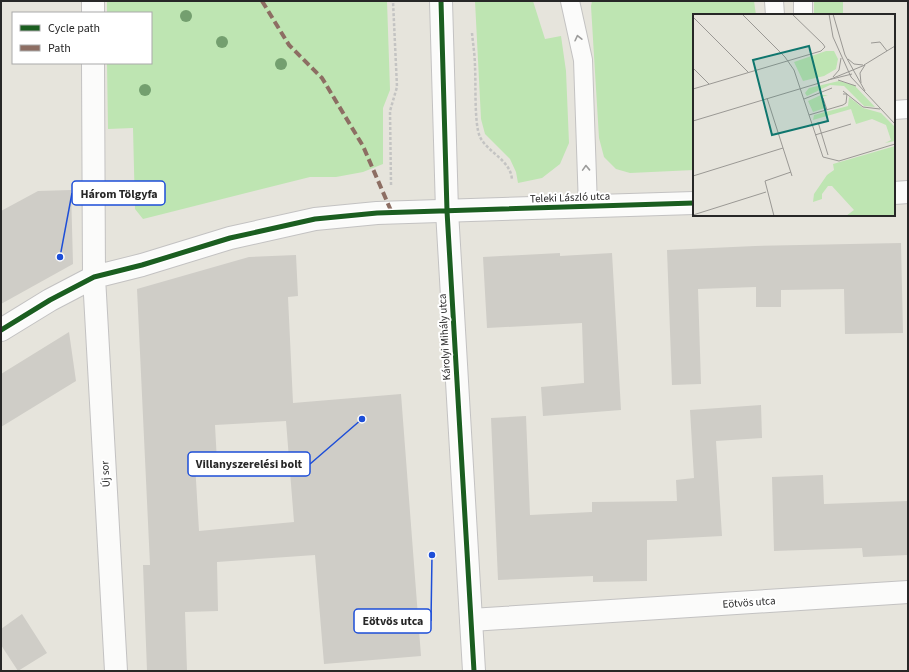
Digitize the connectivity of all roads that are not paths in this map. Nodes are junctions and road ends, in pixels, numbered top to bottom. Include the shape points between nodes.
1 (93, 1) edge
2 (441, 1) edge
3 (570, 1) edge
4 (774, 1) edge
5 (803, 1) edge
6 (93, 12) edge
7 (774, 14) edge
8 (803, 14) edge
9 (93, 64) edge
10 (908, 109) edge
11 (895, 110) edge
12 (908, 192) edge
13 (895, 193) edge
14 (693, 203) edge
15 (588, 207) junction
16 (447, 211) junction
17 (94, 277) junction
18 (1, 330) edge
19 (908, 592) edge
20 (471, 620) junction
21 (116, 671) edge
22 (474, 671) edge

1 - 6 street
2 - 16 street, Károlyi Mihály utca
15 -> 3 lane via 583,60
4 - 7 lane
5 - 8 lane
9 - 17 street, Új sor
10 - 11 lane
12 - 13 street
14 - 15 street, Teleki László utca
15 - 16 street, Teleki László utca
16 - 17 street, Teleki László utca via 392,212 315,219 230,238
16 - 20 street, Károlyi Mihály utca
17 - 18 street, Teleki László utca
17 - 21 street, Új sor
19 - 20 street, Eötvös utca
20 - 22 street, Károlyi Mihály utca

